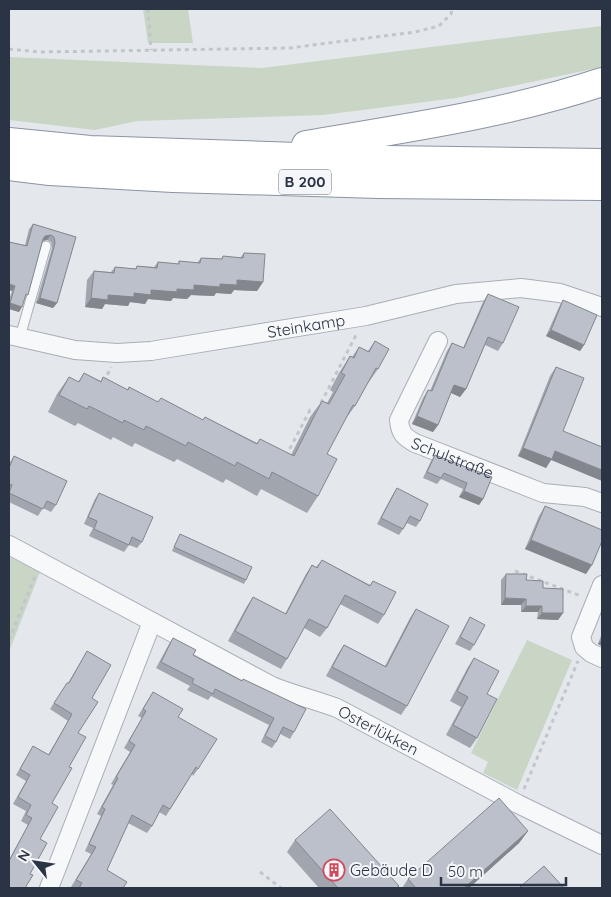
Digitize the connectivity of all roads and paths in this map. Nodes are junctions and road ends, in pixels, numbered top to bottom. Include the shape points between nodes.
1 (148, 9) edge
2 (452, 9) edge
3 (9, 49) edge
4 (151, 50) junction
5 (602, 82) edge
6 (9, 142) edge
7 (248, 155) junction
8 (602, 163) edge
9 (9, 166) edge
10 (602, 186) edge
11 (46, 246) dead end
12 (602, 307) edge
13 (366, 316) junction
14 (14, 336) edge
15 (438, 341) dead end
16 (117, 353) junction
17 (103, 383) edge
18 (282, 463) edge
19 (602, 503) edge
20 (9, 545) edge
21 (40, 562) junction
22 (515, 571) dead end
23 (602, 585) edge
24 (595, 602) junction
25 (152, 622) junction
26 (9, 640) edge
27 (584, 647) junction
28 (602, 658) edge
29 (518, 804) junction
30 (602, 846) edge
31 (260, 872) dead end
32 (49, 888) edge
33 (280, 888) edge

1 - 4 path
2 - 4 path via 439,26 415,32 290,48
3 - 4 path via 40,52
5 - 7 highway via 496,111
6 - 7 highway, B 200 via 90,150
7 - 8 highway, B 200
9 - 10 highway, B 200 via 183,178
11 - 14 lane
12 - 13 street, Steinkamp via 560,293 521,288 456,294
13 - 16 street, Steinkamp via 151,351
13 - 18 path via 316,413 310,410
14 - 16 street, Steinkamp via 75,350
15 - 19 street, Schulstraße via 399,420 404,437 542,493 586,496
16 - 17 path
20 - 21 street, Osterlükken
21 - 25 street, Osterlükken
21 - 26 path
22 - 24 path
23 - 24 street
24 - 27 street via 581,637
25 - 29 street, Osterlükken via 272,686 337,708
25 - 32 street
27 - 28 street
27 - 29 path
29 - 30 street, Osterlükken
31 - 33 path

